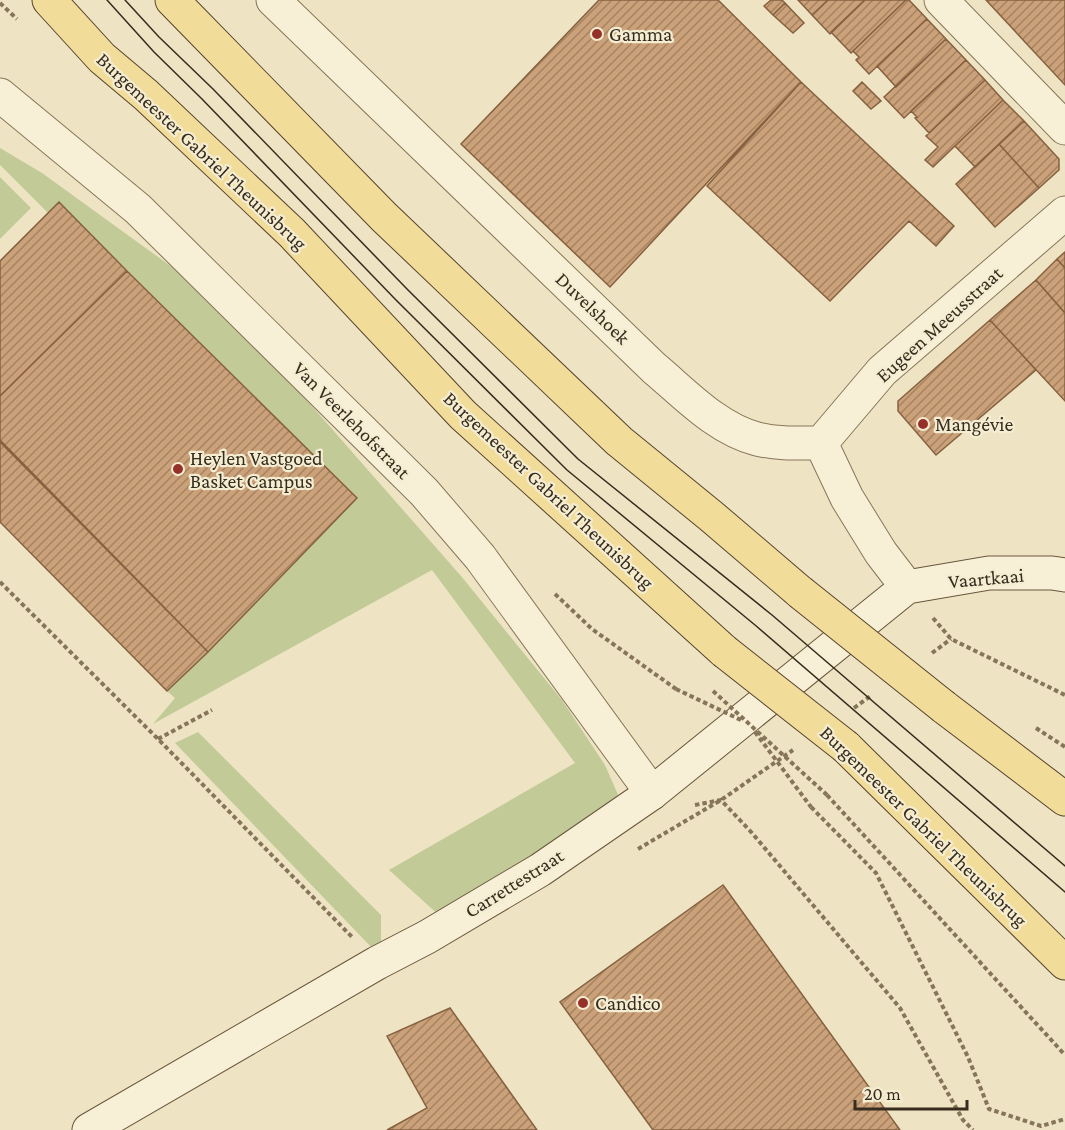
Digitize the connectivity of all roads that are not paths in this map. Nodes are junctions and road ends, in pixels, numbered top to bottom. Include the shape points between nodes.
1 (49, 0) edge
2 (172, 0) edge
3 (273, 0) edge
4 (941, 0) edge
5 (0, 95) edge
6 (1065, 128) edge
7 (1065, 213) edge
8 (821, 443) junction
9 (1065, 575) edge
10 (907, 587) junction
11 (652, 793) junction
12 (1065, 800) edge
13 (1065, 963) edge
14 (89, 1130) edge

1 - 13 main road, Burgemeester Gabriel Theunisbrug, bridge via 102,58 292,234 463,415 724,651 846,747
2 - 12 main road, bridge via 384,217 619,441 801,592
3 - 8 street, Duvelshoek via 654,368 702,408 731,428 755,438 785,444
4 - 6 street
5 - 11 street, Van Veerlehofstraat via 138,209 424,492 480,557
7 - 8 street, Eugeen Meeusstraat via 882,371
8 - 10 street via 847,498
9 - 10 street, Vaartkaai via 989,573
10 - 11 street, Carrettestraat
11 - 14 street, Carrettestraat via 540,870

